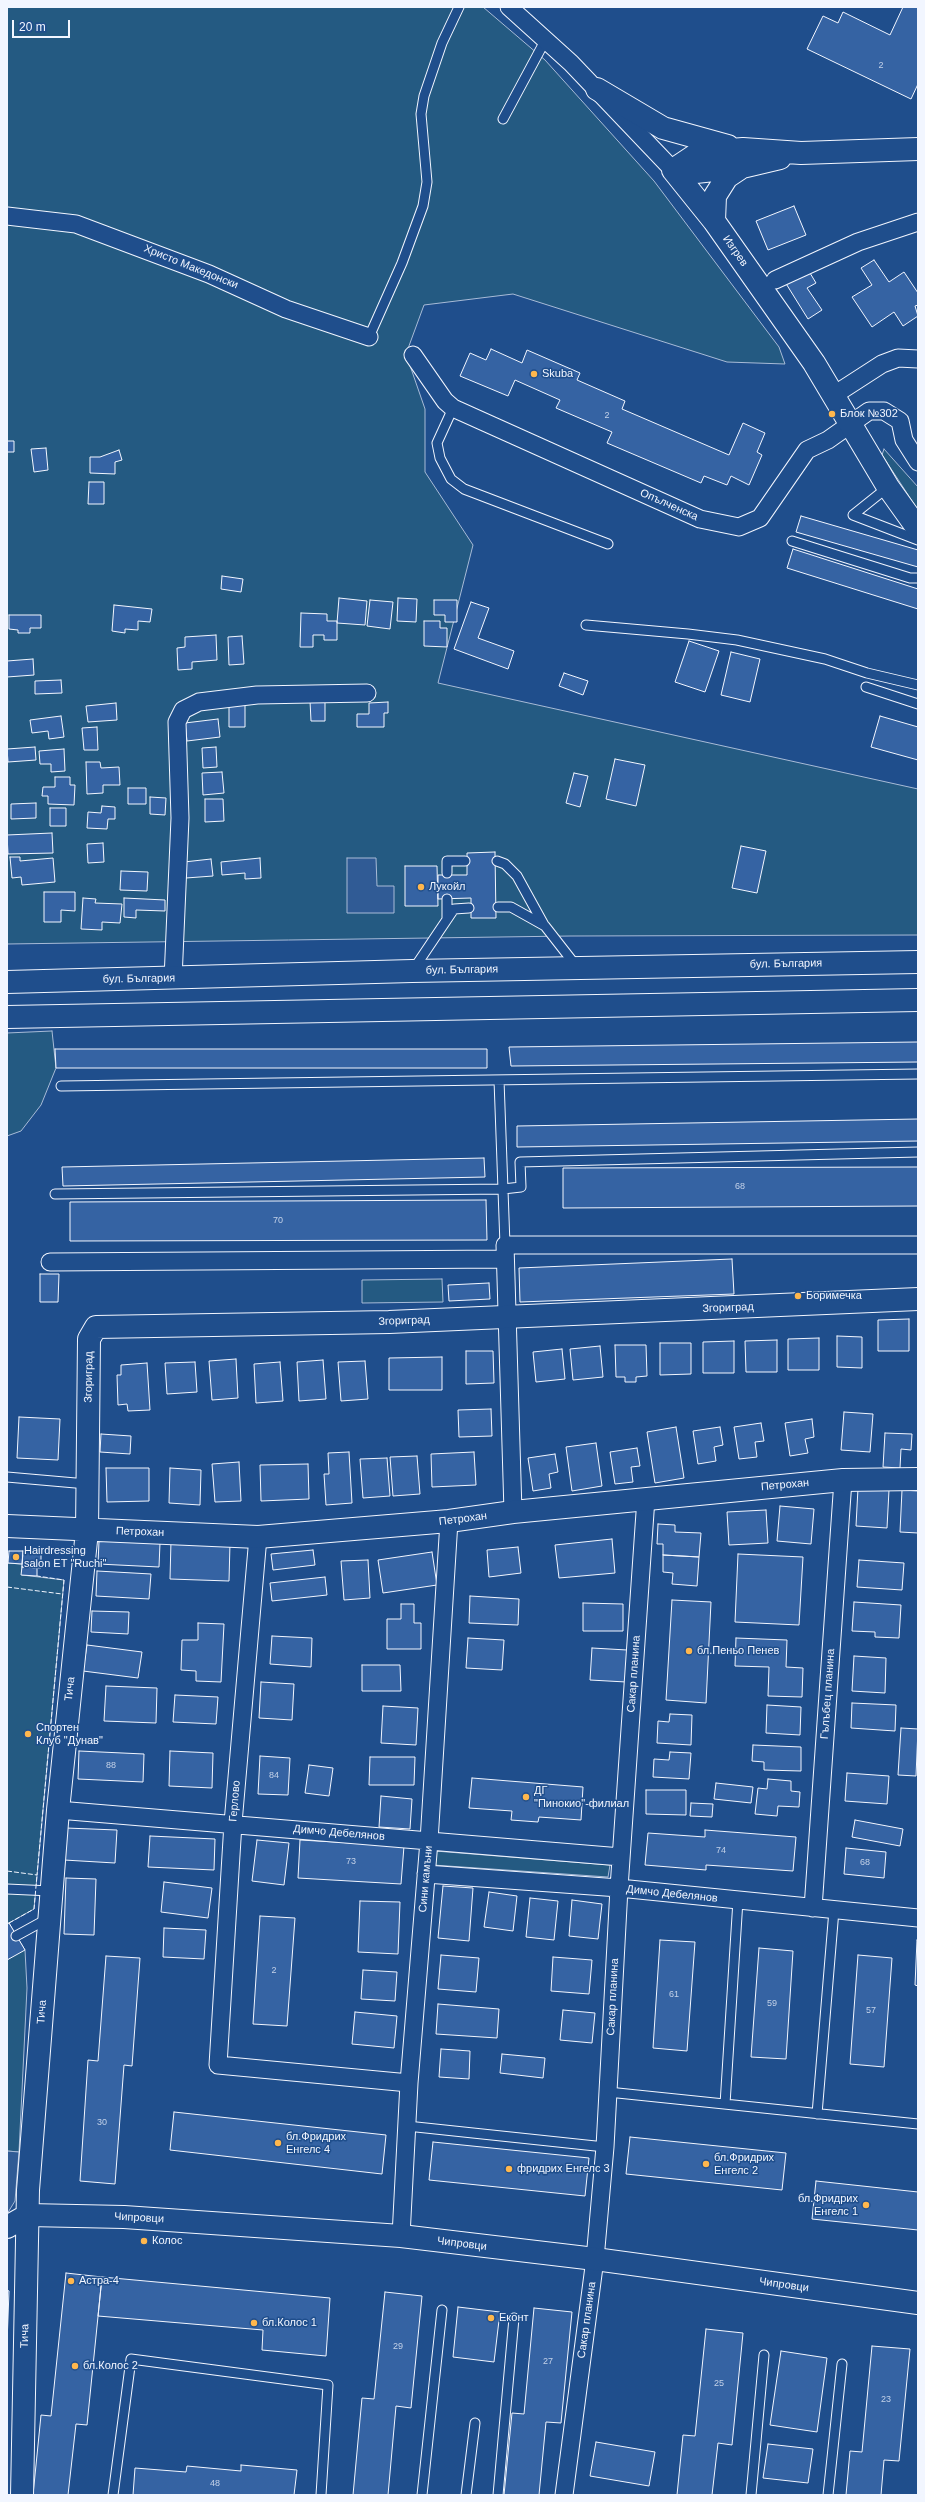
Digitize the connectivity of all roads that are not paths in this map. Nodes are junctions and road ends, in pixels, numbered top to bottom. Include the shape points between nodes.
1 (459, 7) edge
2 (508, 7) edge
3 (546, 39) junction
4 (597, 89) junction
5 (503, 119) dead end
6 (918, 149) edge
7 (742, 158) junction
8 (675, 172) junction
9 (7, 216) edge
10 (714, 221) junction
11 (918, 222) edge
12 (775, 280) dead end
13 (369, 337) joint
14 (413, 355) dead end
15 (918, 359) edge
16 (834, 395) junction
17 (453, 408) junction
18 (852, 425) junction
19 (918, 462) edge
20 (888, 487) junction
21 (918, 529) edge
22 (918, 540) edge
23 (792, 541) dead end
24 (608, 544) dead end
25 (918, 578) edge
26 (586, 626) dead end
27 (918, 685) edge
28 (866, 687) dead end
29 (367, 693) dead end
30 (918, 704) edge
31 (465, 861) dead end
32 (497, 861) dead end
33 (447, 873) dead end
34 (447, 899) dead end
35 (498, 907) dead end
36 (469, 908) dead end
37 (447, 918) junction
38 (545, 926) junction
39 (918, 962) edge
40 (578, 968) junction
41 (412, 971) junction
42 (173, 978) junction
43 (7, 982) edge
44 (918, 1000) edge
45 (7, 1017) edge
46 (918, 1074) edge
47 (499, 1080) junction
48 (61, 1086) dead end
49 (918, 1152) edge
50 (503, 1189) junction
51 (55, 1194) dead end
52 (918, 1245) edge
53 (505, 1252) junction
54 (50, 1262) dead end
55 (918, 1299) edge
56 (507, 1316) junction
57 (7, 1477) edge
58 (918, 1479) edge
59 (843, 1480) junction
60 (88, 1484) junction
61 (646, 1498) junction
62 (513, 1512) junction
63 (449, 1521) junction
64 (7, 1526) edge
65 (87, 1531) junction
66 (258, 1537) junction
67 (58, 1810) junction
68 (233, 1823) junction
69 (429, 1841) junction
70 (621, 1857) junction
71 (426, 1874) junction
72 (619, 1888) junction
73 (7, 1889) edge
74 (51, 1892) junction
75 (738, 1900) junction
76 (813, 1908) junction
77 (834, 1910) junction
78 (49, 1918) junction
79 (918, 1918) edge
80 (16, 1936) dead end
81 (409, 2083) junction
82 (608, 2092) junction
83 (725, 2104) junction
84 (817, 2114) junction
85 (918, 2124) edge
86 (408, 2126) junction
87 (605, 2147) junction
88 (28, 2215) junction
89 (7, 2227) edge
90 (401, 2236) junction
91 (595, 2259) junction
92 (918, 2303) edge
93 (442, 2310) dead end
94 (514, 2318) dead end
95 (764, 2355) dead end
96 (842, 2364) dead end
97 (475, 2423) dead end
98 (22, 2495) edge
99 (114, 2495) edge
100 (321, 2495) edge
101 (422, 2495) edge
102 (466, 2495) edge
103 (498, 2495) edge
104 (564, 2495) edge
105 (751, 2495) edge
106 (828, 2495) edge

1 - 13 lane via 442,43 424,96 421,114 428,182 423,206 402,264
2 - 3 street, Изгрев
3 - 4 street, Изгрев
3 - 5 lane
4 - 7 main road via 673,132
4 - 8 street, Изгрев
6 - 7 main road
7 - 8 main road via 704,153 694,156
7 - 10 main road via 715,196
8 - 10 main road, Изгрев
9 - 13 street, Христо Македонски via 76,224 209,274 286,309
10 - 16 main road, Изгрев
11 - 12 street via 858,242
14 - 17 street via 445,401
15 - 16 street via 898,358 882,364
16 - 18 main road, Изгрев
17 - 18 street, Опълченска via 700,519 739,527 760,518 807,450
17 - 24 lane via 438,443 440,458 451,479 464,489
18 - 19 street, Опълченска via 869,411 884,411 900,420 904,440
18 - 20 main road, Изгрев
20 - 21 main road, Изгрев
20 - 22 lane via 853,515
23 - 25 lane via 910,578
26 - 27 lane via 688,634 744,642 825,659 867,673
28 - 30 lane
29 - 42 street via 257,695 199,702 183,710 177,722 180,818
31 - 33 lane via 447,861
32 - 38 lane via 505,864 517,876
34 - 37 lane
35 - 38 lane via 511,907
36 - 37 lane via 454,909
37 - 41 lane
38 - 40 lane
39 - 40 main road, бул. България
40 - 41 main road, бул. България
41 - 42 main road, бул. България
42 - 43 main road, бул. България
44 - 45 main road
46 - 47 lane
47 - 48 lane
47 - 50 lane
49 - 50 lane via 520,1162 521,1187
50 - 51 lane
50 - 53 lane
52 - 53 street
53 - 54 street
53 - 56 street
55 - 56 main road, Згориград
56 - 60 main road, Згориград via 389,1322 96,1327 89,1339
56 - 62 street
57 - 60 lane
58 - 59 main road, Петрохан
59 - 61 main road, Петрохан
59 - 76 street, Гълъбец планина
60 - 65 main road, Згориград
61 - 62 main road, Петрохан
61 - 70 street, Сакар планина
62 - 63 main road, Петрохан
63 - 66 main road, Петрохан
63 - 69 street, Сини камъни
64 - 65 main road, Петрохан
65 - 66 main road, Петрохан
65 - 67 main road, Тича
66 - 68 street, Герлово
67 - 68 street, Димчо Дебелянов
67 - 74 main road, Тича
68 - 69 street, Димчо Дебелянов
68 - 81 street, Герлово via 218,2065
69 - 70 street, Димчо Дебелянов
69 - 71 street, Сини камъни
70 - 72 street, Сакар планина
71 - 72 street, Димчо Дебелянов
71 - 81 street, Сини камъни
72 - 75 street, Димчо Дебелянов
72 - 82 street, Сакар планина
73 - 74 lane
74 - 78 main road, Тича
75 - 76 street, Димчо Дебелянов
75 - 83 lane
76 - 77 street, Димчо Дебелянов
77 - 79 street, Димчо Дебелянов
77 - 84 lane
78 - 80 lane
78 - 88 main road, Тича
81 - 86 street, Сини камъни
82 - 83 lane
82 - 87 street, Сакар планина
83 - 84 lane
84 - 85 lane
86 - 87 lane
86 - 90 street, Сини камъни
87 - 91 street, Сакар планина
88 - 89 main road
88 - 90 main road, Чипровци via 124,2217
88 - 98 main road, Тича
90 - 91 main road, Чипровци
91 - 92 main road, Чипровци
91 - 104 street, Сакар планина
93 - 101 lane
94 - 103 lane
95 - 105 lane
96 - 106 lane
97 - 102 lane
99 - 100 lane via 131,2359 328,2384

